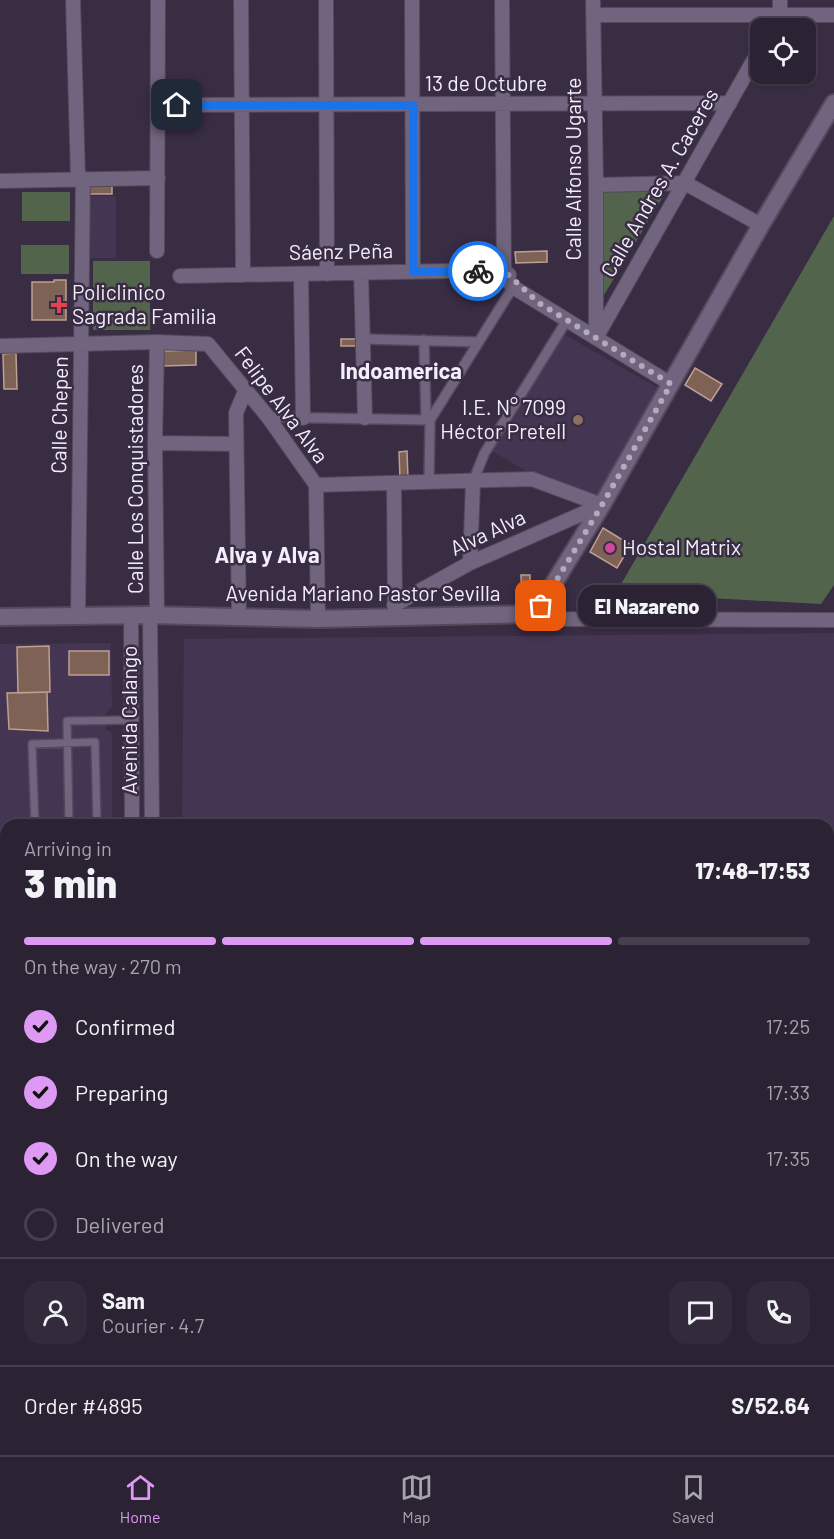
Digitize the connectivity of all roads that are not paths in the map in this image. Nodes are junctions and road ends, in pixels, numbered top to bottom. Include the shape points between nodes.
1 (73, 0) edge
2 (158, 0) edge
3 (241, 0) edge
4 (326, 0) edge
5 (412, 0) edge
6 (502, 0) edge
7 (593, 0) edge
8 (780, 0) edge
9 (594, 15) junction
10 (780, 15) junction
11 (834, 15) edge
12 (778, 18) edge
13 (750, 67) edge
14 (730, 103) junction
15 (327, 104) junction
16 (504, 104) junction
17 (595, 104) junction
18 (834, 104) edge
19 (159, 105) junction
20 (242, 105) junction
21 (413, 105) junction
22 (80, 178) junction
23 (158, 178) junction
24 (0, 181) edge
25 (685, 183) junction
26 (596, 185) junction
27 (761, 225) junction
28 (157, 250) dead end
29 (503, 270) junction
30 (413, 272) junction
31 (361, 273) junction
32 (301, 274) junction
33 (327, 274) junction
34 (243, 275) junction
35 (180, 276) dead end
36 (513, 287) junction
37 (539, 303) junction
38 (567, 320) junction
39 (596, 338) junction
40 (363, 339) junction
41 (424, 340) junction
42 (157, 342) junction
43 (478, 342) junction
44 (81, 344) junction
45 (0, 346) edge
46 (671, 384) junction
47 (246, 389) junction
48 (268, 417) junction
49 (303, 418) junction
50 (365, 418) junction
51 (428, 419) junction
52 (155, 443) junction
53 (236, 444) junction
54 (429, 482) junction
55 (473, 482) junction
56 (394, 483) junction
57 (315, 485) junction
58 (602, 505) junction
59 (470, 563) junction
60 (395, 611) junction
61 (535, 614) junction
62 (131, 615) junction
63 (78, 616) junction
64 (154, 616) junction
65 (0, 617) edge
66 (239, 617) junction
67 (318, 619) junction
68 (834, 620) edge
69 (132, 720) junction
70 (68, 742) junction
71 (34, 819) edge
72 (69, 819) edge
73 (97, 819) edge
74 (132, 819) edge
75 (152, 819) edge

1 - 22 street, Calle Chepen
2 - 19 street
3 - 20 street
4 - 15 street
5 - 21 street
6 - 16 street
7 - 9 street, Calle Alfonso Ugarte
8 - 10 street
9 - 10 street
9 - 17 street, Calle Alfonso Ugarte
10 - 11 street
10 - 12 street
13 - 14 street, Calle Andres A. Caceres
14 - 17 street, 13 de Octubre
14 - 25 street, Calle Andres A. Caceres
15 - 20 street, 13 de Octubre
15 - 21 street, 13 de Octubre
15 - 33 street
16 - 17 street, 13 de Octubre
16 - 21 street, 13 de Octubre
16 - 29 street
17 - 26 street, Calle Alfonso Ugarte
18 - 27 street
19 - 20 street, 13 de Octubre
19 - 23 street
20 - 34 street
21 - 30 street
22 - 23 street
22 - 24 street
22 - 44 street, Calle Chepen
23 - 28 street
25 - 26 street
25 - 27 street
25 - 39 street, Calle Andres A. Caceres
26 - 39 street, Calle Alfonso Ugarte
27 - 46 street
29 - 30 street, Sáenz Peña
29 - 36 street
29 - 37 street
30 - 31 street, Sáenz Peña
31 - 33 street, Sáenz Peña
31 - 40 street
32 - 33 street, Sáenz Peña
32 - 34 street, Sáenz Peña
32 - 49 street
34 - 35 street, Sáenz Peña
36 - 37 street
36 - 43 street
37 - 38 street
38 - 39 street
38 - 55 street via 484,454
39 - 46 street
40 - 41 street
40 - 50 street
41 - 43 street
41 - 51 street
42 - 44 street, Felipe Alva Alva
42 - 47 street, Felipe Alva Alva via 208,344
42 - 52 street, Calle Los Conquistadores
43 - 51 street
44 - 45 street, Felipe Alva Alva
44 - 63 street, Calle Chepen
46 - 58 street
47 - 48 street, Felipe Alva Alva
47 - 53 street via 236,413
48 - 49 street
48 - 57 street, Felipe Alva Alva
49 - 50 street
50 - 51 street
51 - 54 street
52 - 53 street
52 - 64 street, Calle Los Conquistadores
53 - 66 street
54 - 55 street
54 - 56 street
55 - 58 street via 532,479
55 - 59 street
56 - 57 street
56 - 60 street
57 - 67 street
58 - 59 street, Alva Alva
58 - 61 street
59 - 60 street, Alva Alva
60 - 61 street, Avenida Mariano Pastor Sevilla
60 - 67 street, Avenida Mariano Pastor Sevilla
61 - 68 street, Avenida Mariano Pastor Sevilla via 551,619
62 - 63 street, Avenida Mariano Pastor Sevilla
62 - 64 street, Avenida Mariano Pastor Sevilla
62 - 69 street, Avenida Calango
63 - 65 street, Avenida Mariano Pastor Sevilla
64 - 66 street, Avenida Mariano Pastor Sevilla
64 - 75 street, Avenida Calango
66 - 67 street, Avenida Mariano Pastor Sevilla
69 - 70 lane via 67,721
69 - 74 street, Avenida Calango
70 - 71 lane via 32,744
70 - 72 lane
70 - 73 lane via 95,742

